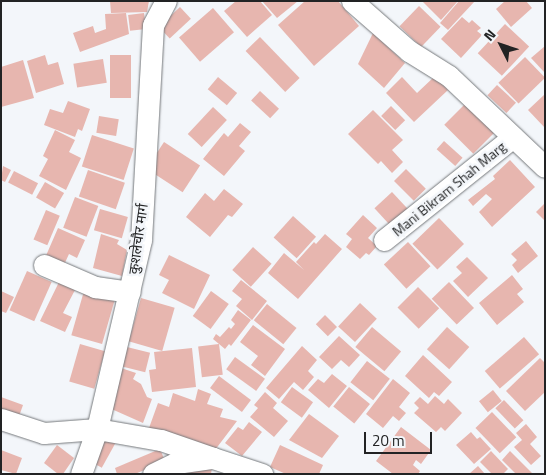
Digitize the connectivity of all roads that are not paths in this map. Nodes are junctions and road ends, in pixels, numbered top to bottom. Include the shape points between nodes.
1 (166, 1) edge
2 (352, 1) edge
3 (513, 136) junction
4 (545, 167) edge
5 (384, 240) dead end
6 (44, 265) dead end
7 (130, 292) junction
8 (1, 419) edge
9 (97, 429) junction
10 (213, 458) junction
11 (81, 474) edge
12 (154, 474) edge
13 (262, 474) edge

1 - 7 street, कुशलेचौर मार्ग via 153,25 144,212
2 - 3 street via 409,52 449,76
3 - 4 street
3 - 5 street, Mani Bikram Shah Marg
6 - 7 street via 95,287
7 - 9 street, कुशलेचौर मार्ग
8 - 9 street via 44,433
9 - 10 street via 161,440
9 - 11 street, कुशलेचौर मार्ग
10 - 12 street via 176,463
10 - 13 street

